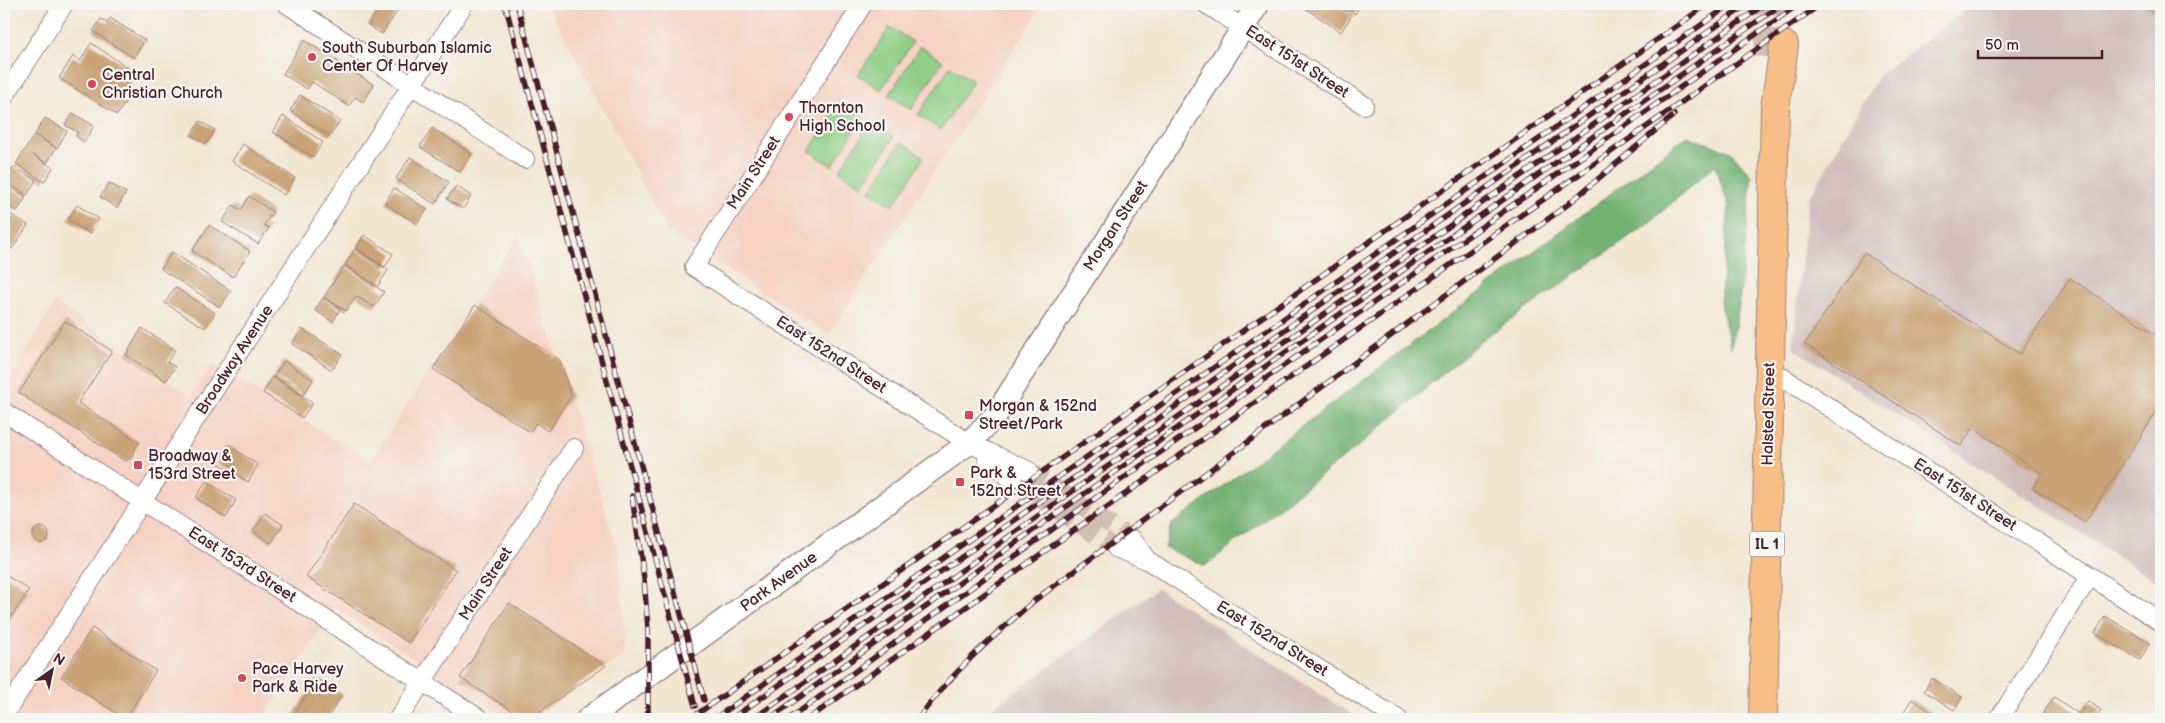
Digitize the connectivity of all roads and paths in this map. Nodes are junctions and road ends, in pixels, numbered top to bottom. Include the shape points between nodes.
1 (64, 4) edge
2 (287, 4) edge
3 (464, 4) edge
4 (863, 4) edge
5 (1206, 4) edge
6 (1258, 4) edge
7 (1243, 28) junction
8 (1776, 51) tunnel mouth
9 (412, 84) junction
10 (4, 97) edge
11 (1364, 105) dead end
12 (525, 159) dead end
13 (694, 267) joint
14 (1770, 369) junction
15 (4, 412) edge
16 (969, 443) junction
17 (574, 448) dead end
18 (1029, 471) tunnel mouth
19 (1013, 480) tunnel mouth
20 (143, 502) junction
21 (1132, 539) tunnel mouth
22 (1116, 548) tunnel mouth
23 (1147, 560) junction
24 (2090, 576) junction
25 (2161, 622) edge
26 (422, 682) junction
27 (4, 715) edge
28 (398, 719) edge
29 (480, 719) edge
30 (588, 719) edge
31 (1398, 719) edge
32 (1763, 719) edge
33 (1999, 719) edge

1 - 10 street
2 - 9 street
3 - 9 street, Broadway Avenue
4 - 13 street, Main Street
5 - 7 street, East 151st Street
6 - 7 street, Morgan Street
7 - 11 street, East 151st Street
7 - 16 street, Morgan Street via 995,416
8 - 14 main road, Halsted Street / IL 1
9 - 12 street
9 - 20 street, Broadway Avenue
13 - 16 street, East 152nd Street
14 - 24 street, East 151st Street
14 - 32 main road, Halsted Street / IL 1
15 - 20 street, East 153rd Street
16 - 18 street, East 152nd Street
16 - 19 street, East 152nd Street
16 - 30 street, Park Avenue
17 - 26 street, Main Street
20 - 26 street, East 153rd Street
20 - 27 street, Broadway Avenue
21 - 23 street, East 152nd Street
22 - 23 street, East 152nd Street
23 - 31 street, East 152nd Street
24 - 25 street, East 151st Street
24 - 33 street
26 - 28 street, Main Street
26 - 29 street, East 153rd Street

